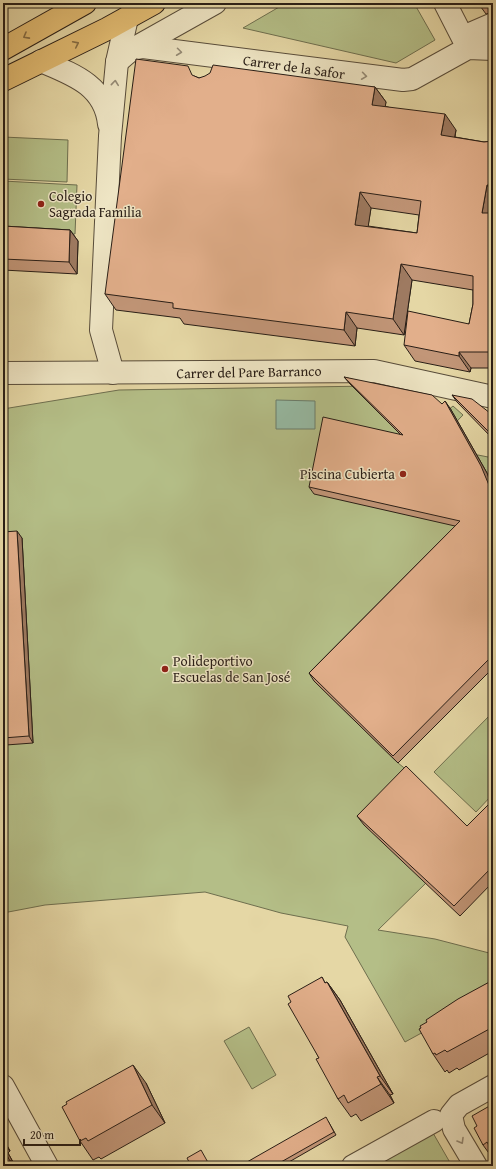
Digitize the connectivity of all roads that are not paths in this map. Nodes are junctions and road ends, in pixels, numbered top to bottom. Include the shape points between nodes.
1 (85, 3) edge
2 (154, 3) edge
3 (215, 3) edge
4 (445, 3) edge
5 (127, 18) junction
6 (493, 24) edge
7 (466, 43) junction
8 (3, 49) edge
9 (493, 49) edge
10 (125, 55) junction
11 (41, 61) junction
12 (3, 80) edge
13 (110, 136) junction
14 (113, 373) junction
15 (3, 374) edge
16 (493, 397) edge
17 (3, 1086) edge
18 (493, 1086) edge
19 (443, 1118) junction
20 (47, 1166) edge
21 (353, 1166) edge
22 (476, 1166) edge

1 -> 8 main road
2 - 5 main road
3 - 10 street
4 - 7 street
5 - 10 street
11 -> 5 main road
6 - 7 street, Carrer de la Safor
7 - 9 street
10 -> 7 street, Carrer de la Safor via 143,47 213,66 403,80 412,79
13 -> 10 street
11 - 12 main road
11 - 13 street via 78,76 96,92 104,103
13 - 14 street via 101,330
14 - 15 street, Carrer del Pare Barranco
14 - 16 street, Carrer del Pare Barranco via 374,371
17 - 20 street
18 - 19 street via 459,1105
19 - 21 street
19 -> 22 street via 454,1129

